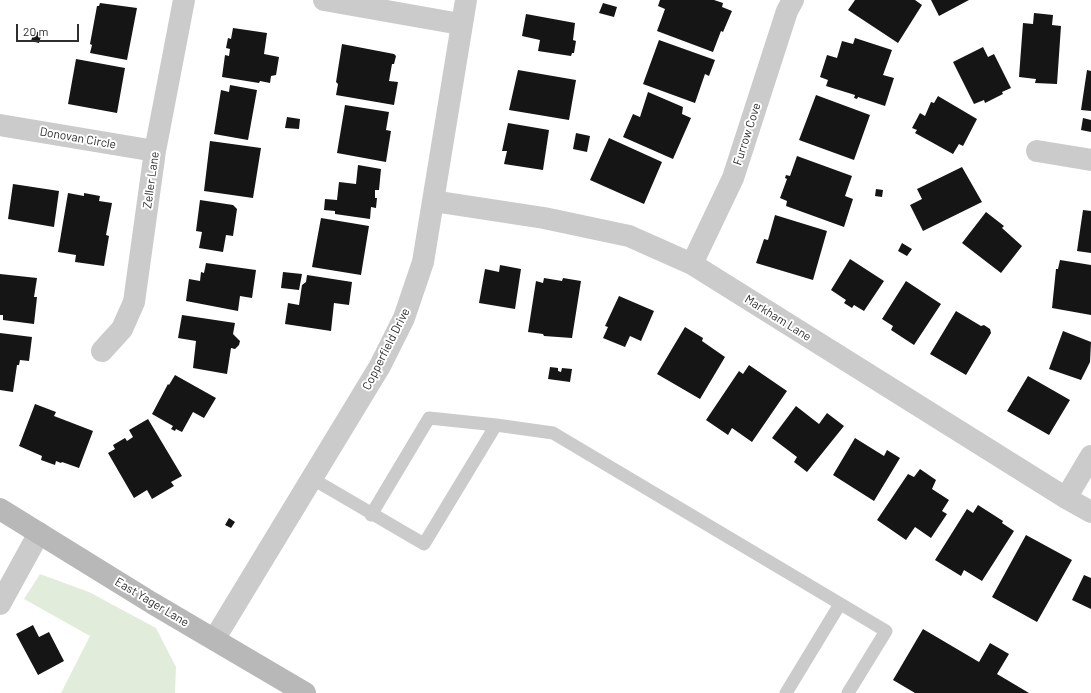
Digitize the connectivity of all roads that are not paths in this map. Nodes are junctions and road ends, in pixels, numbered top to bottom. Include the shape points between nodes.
1 (184, 0) edge
2 (324, 0) edge
3 (466, 0) edge
4 (793, 0) edge
5 (460, 24) junction
6 (0, 125) edge
7 (1036, 151) dead end
8 (155, 152) junction
9 (1091, 160) edge
10 (434, 202) junction
11 (692, 264) junction
12 (102, 351) dead end
13 (496, 425) junction
14 (1091, 456) edge
15 (311, 478) junction
16 (1066, 498) junction
17 (0, 509) edge
18 (1091, 512) edge
19 (371, 514) junction
20 (39, 533) junction
21 (0, 604) edge
22 (840, 604) junction
23 (215, 638) junction
24 (305, 693) edge
25 (786, 693) edge
26 (848, 693) edge

1 - 8 street, Zeller Lane
2 - 5 street
3 - 5 street, Copperfield Drive
4 - 11 street, Furrow Cove via 787,11 733,178
5 - 10 street, Copperfield Drive
6 - 8 street, Donovan Circle
7 - 9 street
8 - 12 street, Zeller Lane via 134,302 122,329
10 - 11 street, Markham Lane via 544,218 629,236
10 - 15 street, Copperfield Drive via 423,262 404,318 380,366
11 - 16 street, Markham Lane
13 - 19 lane via 429,418
13 - 19 lane via 424,544
13 - 22 lane via 553,433
14 - 16 street
15 - 19 lane
15 - 23 street, Copperfield Drive
16 - 18 street, Markham Lane
17 - 20 street, East Yager Lane
20 - 21 street
20 - 23 street, East Yager Lane via 152,603
22 - 25 lane
22 - 26 lane via 886,630
23 - 24 street, East Yager Lane

